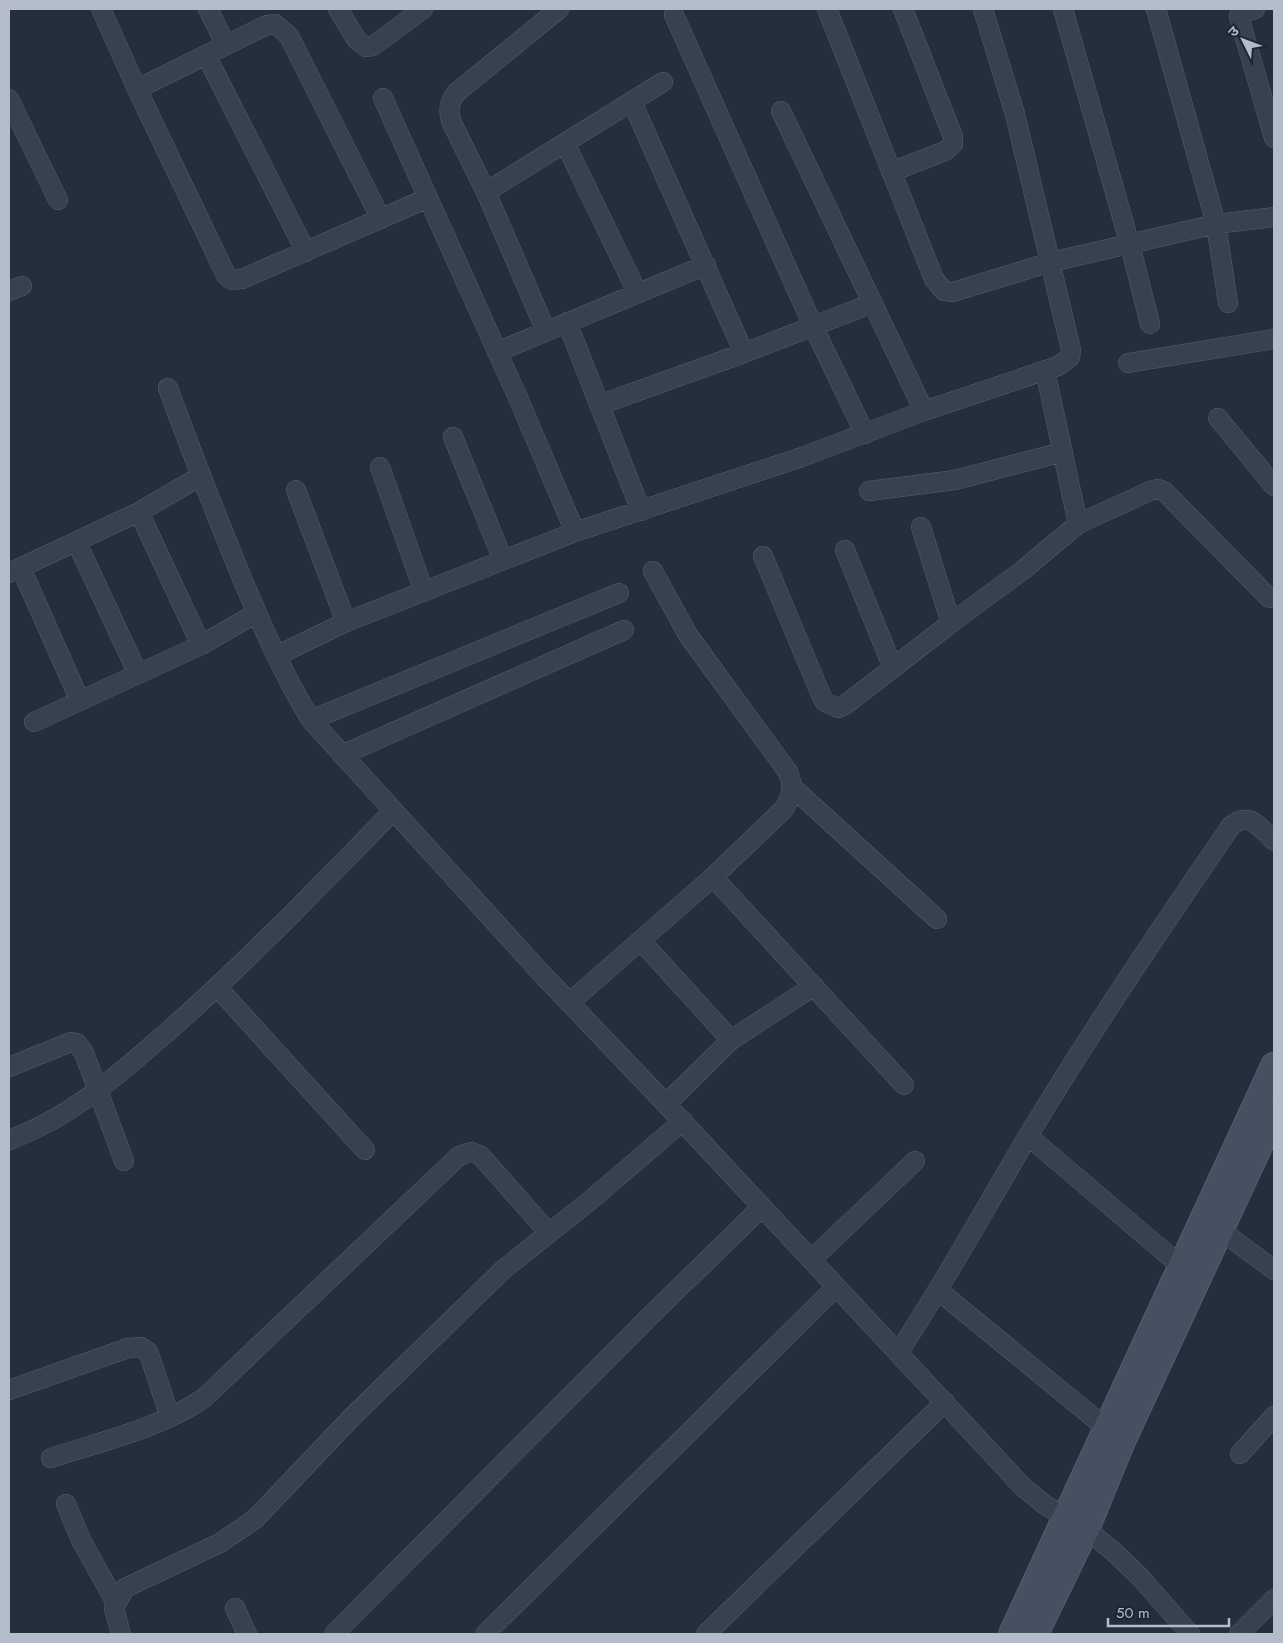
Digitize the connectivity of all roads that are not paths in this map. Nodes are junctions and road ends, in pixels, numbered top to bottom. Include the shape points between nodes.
1 (101, 9) edge
2 (208, 9) edge
3 (338, 9) edge
4 (423, 9) edge
5 (559, 9) edge
6 (827, 9) edge
7 (903, 9) edge
8 (983, 9) edge
9 (1063, 9) edge
10 (1156, 9) edge
11 (1255, 9) edge
12 (674, 15) dead end
13 (226, 45) junction
14 (206, 55) junction
15 (664, 82) dead end
16 (137, 90) junction
17 (383, 98) dead end
18 (9, 99) edge
19 (632, 102) junction
20 (781, 111) dead end
21 (1274, 137) edge
22 (565, 143) junction
23 (891, 172) junction
24 (486, 192) junction
25 (428, 198) junction
26 (58, 200) dead end
27 (1274, 217) edge
28 (380, 219) junction
29 (1216, 224) junction
30 (1130, 245) junction
31 (306, 252) junction
32 (1051, 262) junction
33 (706, 265) junction
34 (637, 292) junction
35 (874, 303) junction
36 (1228, 303) dead end
37 (567, 322) junction
38 (1150, 324) dead end
39 (813, 326) junction
40 (546, 331) junction
41 (1274, 339) edge
42 (497, 352) junction
43 (744, 353) junction
44 (1128, 364) dead end
45 (1045, 370) junction
46 (168, 388) dead end
47 (599, 405) junction
48 (924, 411) junction
49 (1218, 418) dead end
50 (865, 434) junction
51 (453, 437) dead end
52 (1063, 452) junction
53 (380, 467) dead end
54 (201, 476) junction
55 (1274, 486) edge
56 (296, 490) dead end
57 (869, 491) dead end
58 (641, 511) junction
59 (139, 512) junction
60 (1078, 524) junction
61 (921, 527) dead end
62 (575, 532) junction
63 (77, 543) junction
64 (845, 550) dead end
65 (763, 556) dead end
66 (503, 560) junction
67 (15, 570) edge
68 (653, 571) dead end
69 (424, 592) junction
70 (619, 593) dead end
71 (1274, 598) edge
72 (257, 613) junction
73 (346, 622) junction
74 (951, 622) junction
75 (624, 630) dead end
76 (201, 645) junction
77 (276, 656) junction
78 (893, 668) junction
79 (138, 674) junction
80 (80, 701) junction
81 (311, 720) junction
82 (34, 722) dead end
83 (342, 755) junction
84 (792, 787) junction
85 (394, 811) junction
86 (1274, 841) edge
87 (713, 877) junction
88 (937, 919) dead end
89 (641, 941) junction
90 (814, 986) junction
91 (217, 987) junction
92 (569, 1003) junction
93 (731, 1040) junction
94 (1274, 1066) edge
95 (9, 1067) edge
96 (904, 1085) dead end
97 (98, 1092) junction
98 (666, 1104) junction
99 (1274, 1114) edge
100 (683, 1121) junction
101 (1028, 1136) junction
102 (9, 1140) edge
103 (364, 1150) dead end
104 (124, 1161) dead end
105 (915, 1161) dead end
106 (762, 1207) junction
107 (1220, 1230) junction
108 (548, 1232) junction
109 (811, 1260) junction
110 (1181, 1266) junction
111 (1274, 1270) edge
112 (836, 1287) junction
113 (939, 1291) junction
114 (898, 1353) junction
115 (9, 1390) edge
116 (945, 1402) junction
117 (1274, 1416) edge
118 (170, 1418) junction
119 (1114, 1435) junction
120 (1240, 1454) dead end
121 (51, 1458) dead end
122 (66, 1504) dead end
123 (1075, 1524) junction
124 (1274, 1598) edge
125 (116, 1603) junction
126 (235, 1608) dead end
127 (121, 1634) edge
128 (247, 1634) edge
129 (334, 1634) edge
130 (485, 1634) edge
131 (706, 1634) edge
132 (1012, 1634) edge
133 (1035, 1634) edge
134 (1190, 1634) edge
135 (1239, 1634) edge

1 - 16 street
2 - 13 street
3 - 4 street via 356,39 366,47 373,46
5 - 24 street via 473,78 450,101 451,121
6 - 23 street
7 - 23 street via 953,144 945,151
8 - 32 street via 1015,114
9 - 30 street
10 - 29 street
11 - 21 street via 1239,17
12 - 39 street
13 - 14 street
13 - 28 street via 267,25 275,24 283,30
14 - 16 street
14 - 31 street
15 - 19 street
16 - 31 street via 231,280 242,279
17 - 25 street
18 - 26 street
19 - 22 street
19 - 33 street
20 - 35 street
22 - 24 street
22 - 34 street
23 - 32 street via 934,279 944,290 953,292
24 - 40 street
25 - 28 street
25 - 42 street
27 - 29 street
28 - 31 street
29 - 30 street
29 - 36 street
30 - 32 street
30 - 38 street
32 - 45 street via 1071,350 1065,362
33 - 34 street
33 - 43 street
34 - 37 street
35 - 39 street
35 - 48 street
37 - 40 street
37 - 47 street
39 - 43 street
39 - 50 street
40 - 42 street
41 - 44 street
42 - 62 street
43 - 47 street
45 - 48 street
45 - 52 street
46 - 54 street
47 - 58 street
48 - 50 street
49 - 55 street
50 - 58 street
51 - 66 street
52 - 57 street via 955,480
52 - 60 street
53 - 69 street
54 - 59 street
54 - 72 street
56 - 73 street
58 - 62 street
59 - 63 street
59 - 76 street
60 - 71 street via 1158,489 1165,492 1269,598
60 - 74 street via 1023,570
61 - 74 street
62 - 66 street
63 - 67 street
63 - 79 street
64 - 78 street
65 - 78 street via 825,702 833,707 845,705
66 - 69 street
67 - 80 street
68 - 84 street via 681,623 788,772
69 - 73 street
70 - 81 street
72 - 76 street
72 - 77 street
73 - 77 street
74 - 78 street
75 - 83 street
76 - 79 street
77 - 81 street
79 - 80 street
80 - 82 street
81 - 83 street
83 - 85 street
84 - 87 street via 792,795 784,809
84 - 88 street
85 - 91 street
85 - 92 street
86 - 101 street via 1246,818 1232,826 1108,1007
87 - 89 street
87 - 90 street
89 - 92 street
89 - 93 street
90 - 93 street
90 - 96 street
91 - 97 street
91 - 103 street
92 - 98 street
93 - 98 street
94 - 110 main road
95 - 97 street via 71,1042 77,1043
97 - 102 street via 63,1115
97 - 104 street
98 - 100 street
99 - 107 main road
100 - 106 street
100 - 108 street
101 - 110 street
101 - 113 street
105 - 109 street
106 - 109 street
106 - 129 street
107 - 111 street
107 - 119 main road
108 - 118 street via 480,1155 471,1152 460,1156 233,1372 204,1398
108 - 125 street via 474,1297 352,1417 255,1519 220,1543 125,1588
109 - 112 street
110 - 119 main road
112 - 114 street
112 - 130 street
113 - 114 street
113 - 119 street
114 - 116 street
115 - 118 street via 128,1348 141,1347 148,1352
116 - 123 street via 1023,1487
116 - 131 street
117 - 120 street
118 - 121 street
119 - 123 main road
122 - 125 street via 81,1540
123 - 132 main road
123 - 133 main road
123 - 134 street via 1114,1552
124 - 135 street
125 - 127 street via 114,1608
126 - 128 street

